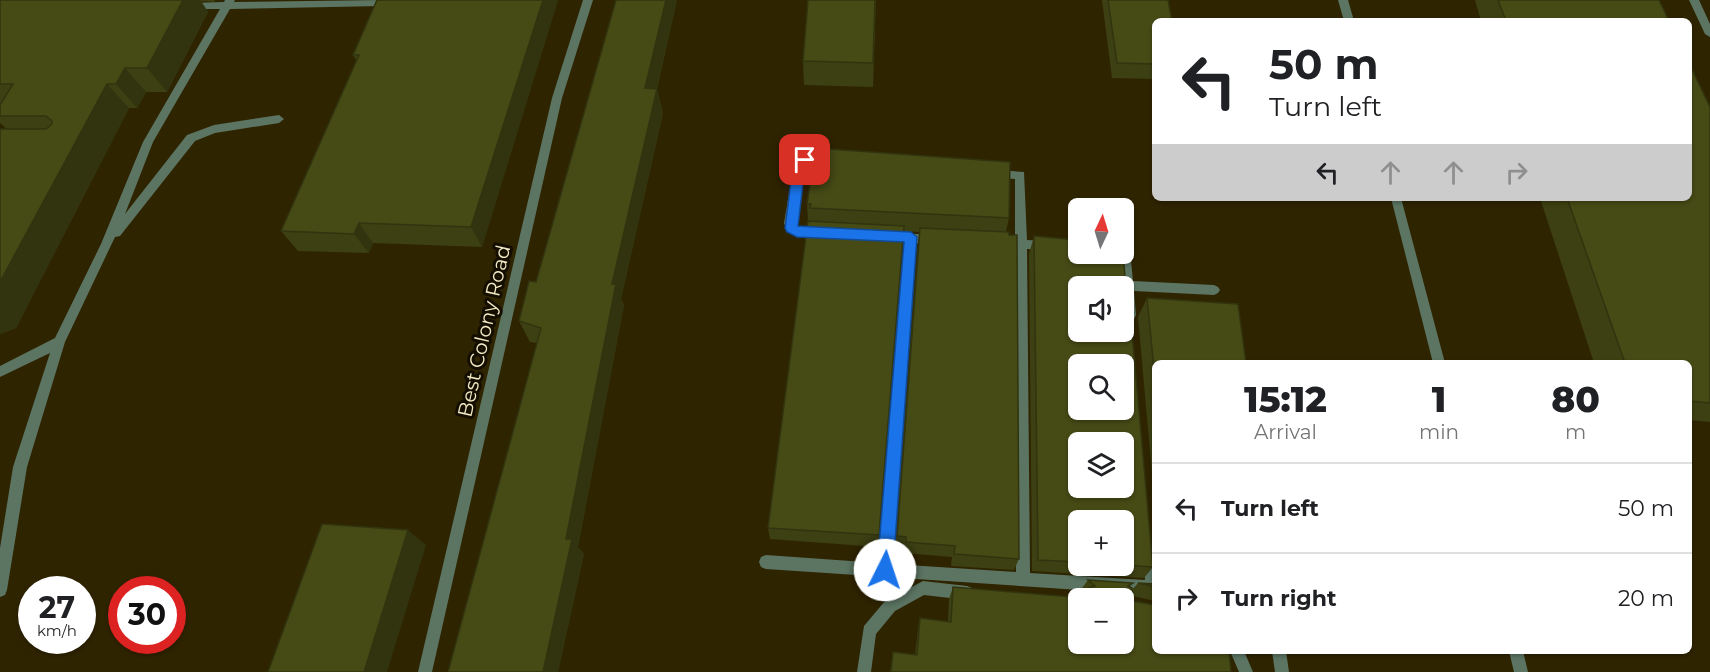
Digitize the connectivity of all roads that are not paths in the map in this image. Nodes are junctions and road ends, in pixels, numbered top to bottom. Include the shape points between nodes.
1 (588, 0) edge
2 (1343, 0) edge
3 (1694, 0) edge
4 (228, 3) edge
5 (382, 3) edge
6 (184, 6) dead end
7 (1348, 18) edge
8 (1710, 34) edge
9 (279, 119) dead end
10 (1397, 201) edge
11 (911, 237) junction
12 (107, 244) junction
13 (1021, 244) junction
14 (1068, 246) edge
15 (1134, 286) edge
16 (1215, 290) dead end
17 (58, 342) junction
18 (1439, 360) edge
19 (0, 372) edge
20 (1149, 541) edge
21 (766, 562) dead end
22 (1152, 569) edge
23 (885, 570) junction
24 (1023, 578) junction
25 (1152, 587) edge
26 (0, 590) edge
27 (978, 594) edge
28 (1238, 654) edge
29 (1279, 654) edge
30 (1517, 654) edge
31 (425, 672) edge
32 (864, 672) edge
33 (1246, 672) edge
34 (1282, 672) edge
35 (1521, 672) edge

1 - 31 street, Best Colony Road via 557,98
2 - 7 street
3 - 8 street
4 - 5 street
4 - 6 street
4 - 12 street via 148,142
9 - 12 street via 214,129 191,138
10 - 18 street
11 - 13 street
11 - 13 street via 797,232 791,228 801,162 1020,175
11 - 23 street
12 - 17 street
13 - 14 street
13 - 24 street
15 - 16 street
17 - 19 street
17 - 26 street via 20,467
20 - 22 street
21 - 23 street
23 - 24 street
24 - 25 street
27 - 32 street via 923,588 890,606 869,631
28 - 33 street
29 - 34 street
30 - 35 street

